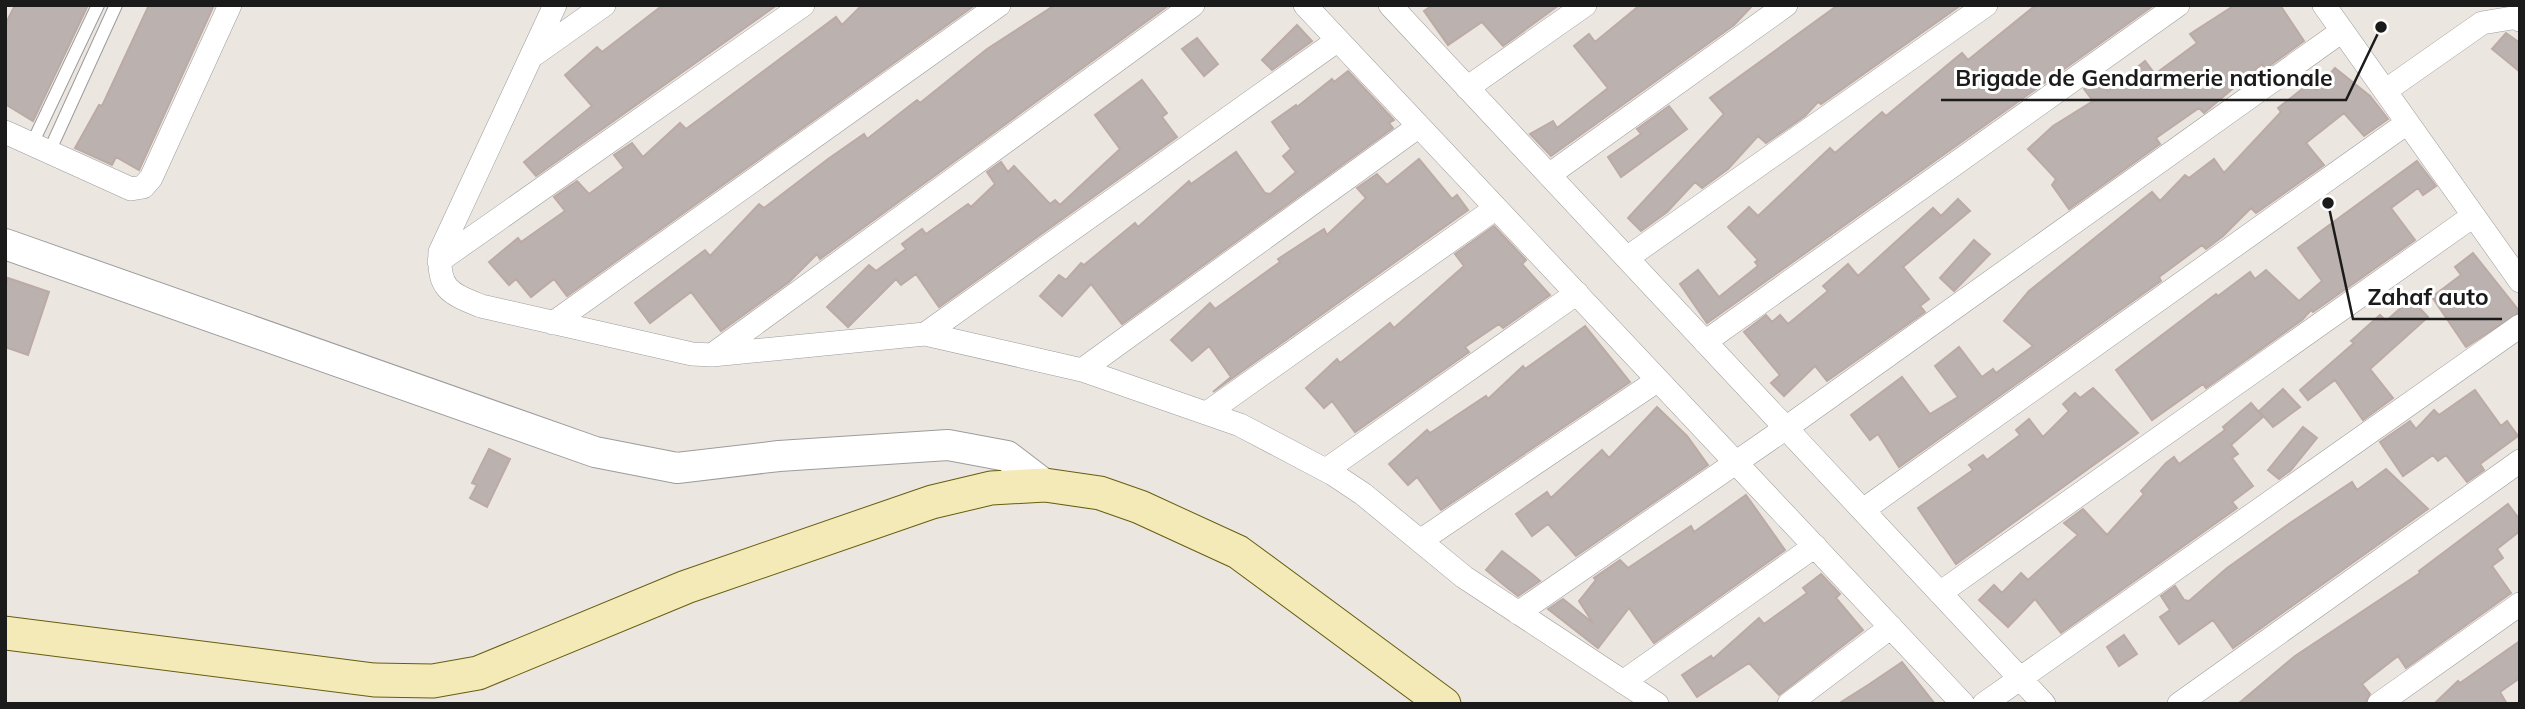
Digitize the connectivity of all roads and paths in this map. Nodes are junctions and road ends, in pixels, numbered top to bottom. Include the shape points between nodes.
1 (97, 5) edge
2 (116, 5) edge
3 (230, 5) edge
4 (555, 5) edge
5 (604, 5) edge
6 (803, 5) edge
7 (999, 5) edge
8 (1193, 5) edge
9 (1305, 5) edge
10 (1585, 5) edge
11 (1786, 5) edge
12 (1986, 5) edge
13 (2178, 5) edge
14 (2323, 5) edge
15 (1393, 6) edge
16 (2520, 20) edge
17 (2342, 31) junction
18 (1338, 40) junction
19 (535, 54) junction
20 (1468, 88) junction
21 (2385, 92) junction
22 (2407, 123) junction
23 (1419, 126) junction
24 (5, 132) edge
25 (41, 148) junction
26 (1549, 175) junction
27 (1496, 208) junction
28 (2473, 216) junction
29 (5, 244) edge
30 (1627, 258) junction
31 (439, 261) junction
32 (2520, 281) edge
33 (1577, 293) junction
34 (552, 323) junction
35 (2520, 326) edge
36 (925, 334) junction
37 (1705, 342) junction
38 (712, 355) junction
39 (1082, 370) junction
40 (1658, 380) junction
41 (1208, 413) junction
42 (1786, 428) junction
43 (2520, 461) edge
44 (1736, 462) junction
45 (1326, 470) junction
46 (1045, 485) junction
47 (1863, 510) junction
48 (1420, 541) junction
49 (1815, 546) junction
50 (1940, 593) junction
51 (2520, 604) edge
52 (1518, 612) junction
53 (1891, 627) junction
54 (5, 633) edge
55 (2021, 679) junction
56 (1623, 682) junction
57 (1444, 704) edge
58 (1657, 704) edge
59 (1789, 704) edge
60 (1963, 704) edge
61 (1984, 704) edge
62 (2044, 704) edge
63 (2179, 704) edge
64 (2379, 704) edge

1 - 25 lane
2 - 25 lane
3 - 25 street via 143,187 131,189
4 - 19 street
5 - 19 street
6 - 31 street
7 - 34 street
8 - 38 street
9 - 18 street
10 - 20 street
11 - 26 street
12 - 30 street
13 - 37 street
14 - 17 street
15 - 20 street
16 - 21 street via 2482,23
17 - 21 street
17 - 42 street
18 - 23 street
18 - 36 street
19 - 31 street
20 - 26 street
21 - 22 street
22 - 28 street
22 - 47 street
23 - 27 street
23 - 39 street
24 - 25 street
26 - 30 street
27 - 33 street
27 - 41 street
28 - 32 street
28 - 50 street
29 - 46 street via 595,452 677,468 947,445 1007,456
30 - 37 street
31 - 34 street via 444,286 456,296
33 - 40 street
33 - 45 street
34 - 38 street
35 - 55 street
36 - 38 street
36 - 39 street
37 - 42 street
39 - 41 street
40 - 44 street
40 - 48 street
41 - 45 street via 1287,447
42 - 44 street
42 - 47 street
43 - 63 street
44 - 49 street
44 - 52 street
45 - 48 street
46 - 54 main road via 991,488 932,502 686,587 478,673 433,681 374,680
46 - 57 main road via 1110,496 1238,552
47 - 50 street
48 - 52 street
49 - 53 street
49 - 56 street
50 - 55 street
51 - 64 street
52 - 56 street
53 - 59 street
53 - 60 street
55 - 61 street
55 - 62 street
56 - 58 street

